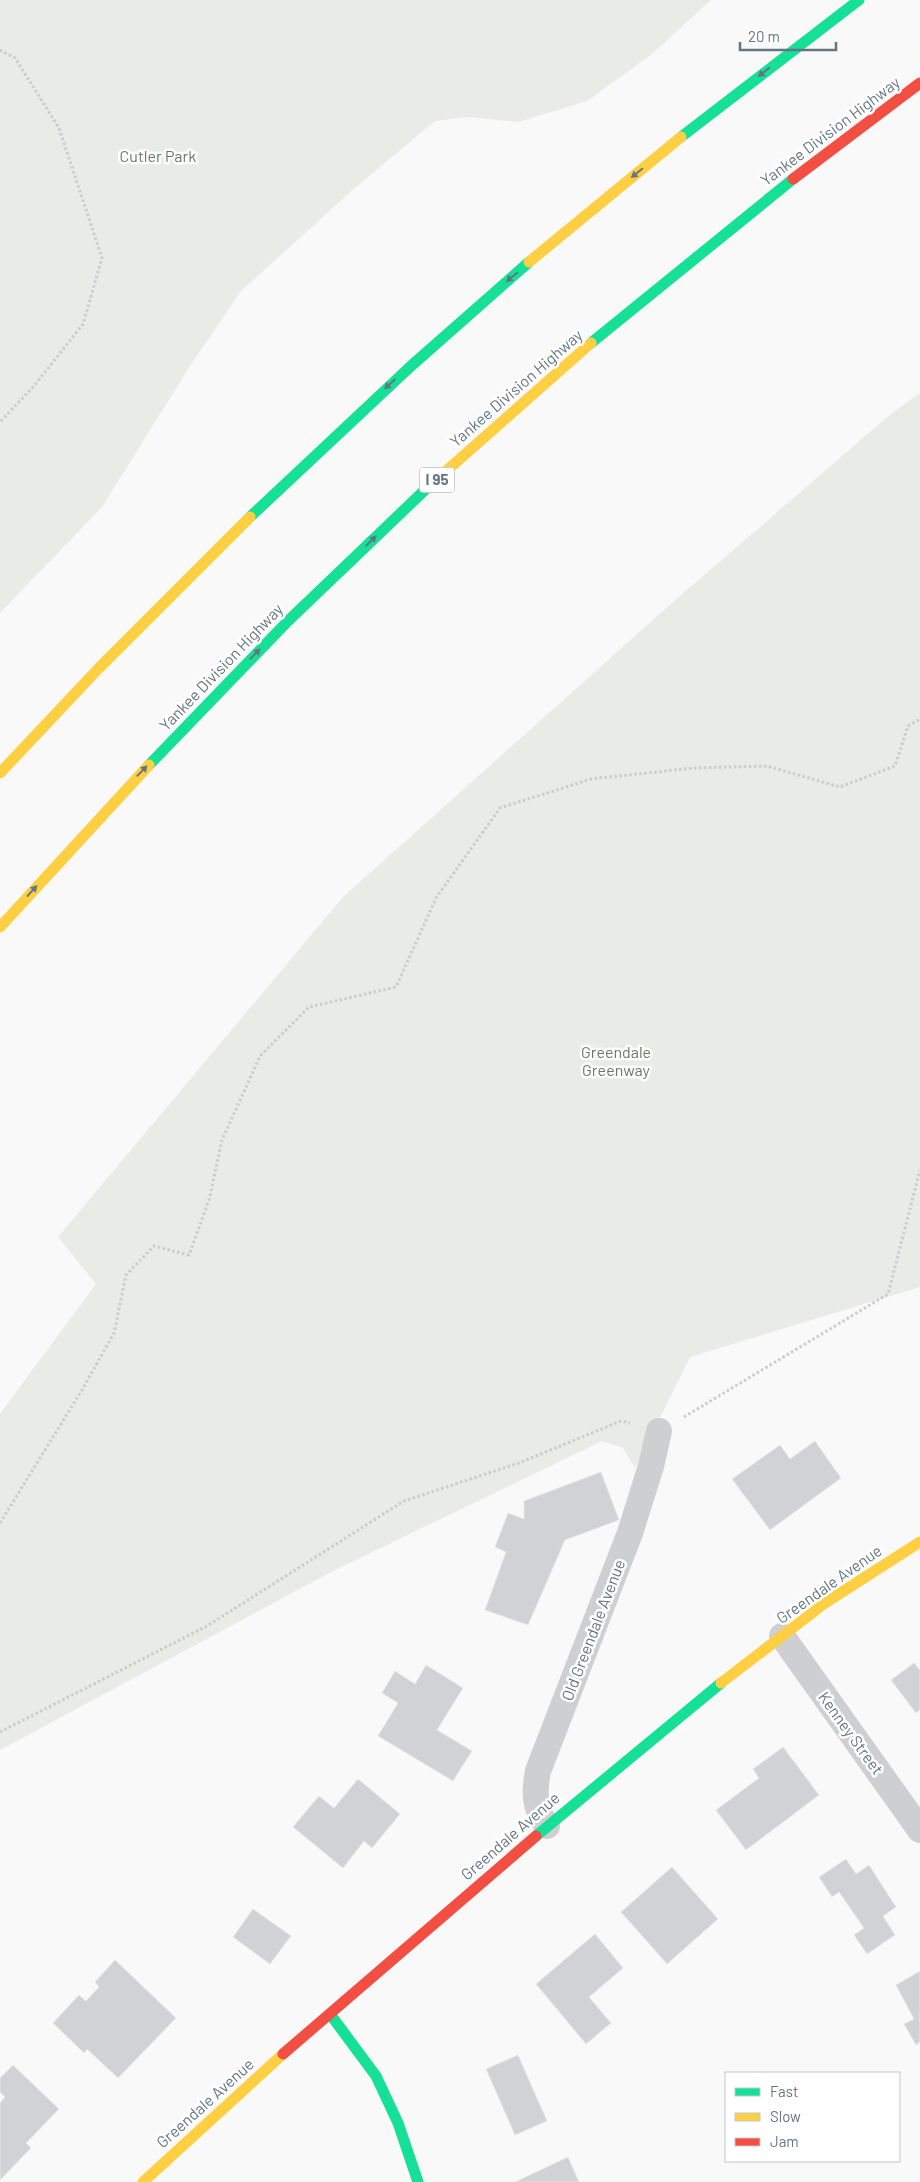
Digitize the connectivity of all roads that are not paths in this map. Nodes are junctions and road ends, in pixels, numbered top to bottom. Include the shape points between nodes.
1 (859, 0) edge
2 (920, 83) edge
3 (0, 773) edge
4 (0, 927) edge
5 (659, 1432) road end
6 (920, 1542) edge
7 (782, 1636) junction
8 (547, 1826) junction
9 (920, 1830) edge
10 (330, 2014) junction
11 (143, 2182) edge
12 (418, 2182) edge

1 -> 3 main road via 568,229 390,384 219,545
4 -> 2 main road, Yankee Division Highway / I 95 via 217,692 470,448 646,296 828,151
5 - 8 street, Old Greendale Avenue via 652,1466 630,1533 538,1771 535,1796
6 - 7 main road, Greendale Avenue
7 - 8 main road, Greendale Avenue
7 - 9 street, Kenney Street
8 - 10 main road, Greendale Avenue
10 - 11 main road, Greendale Avenue
10 - 12 main road via 376,2076

